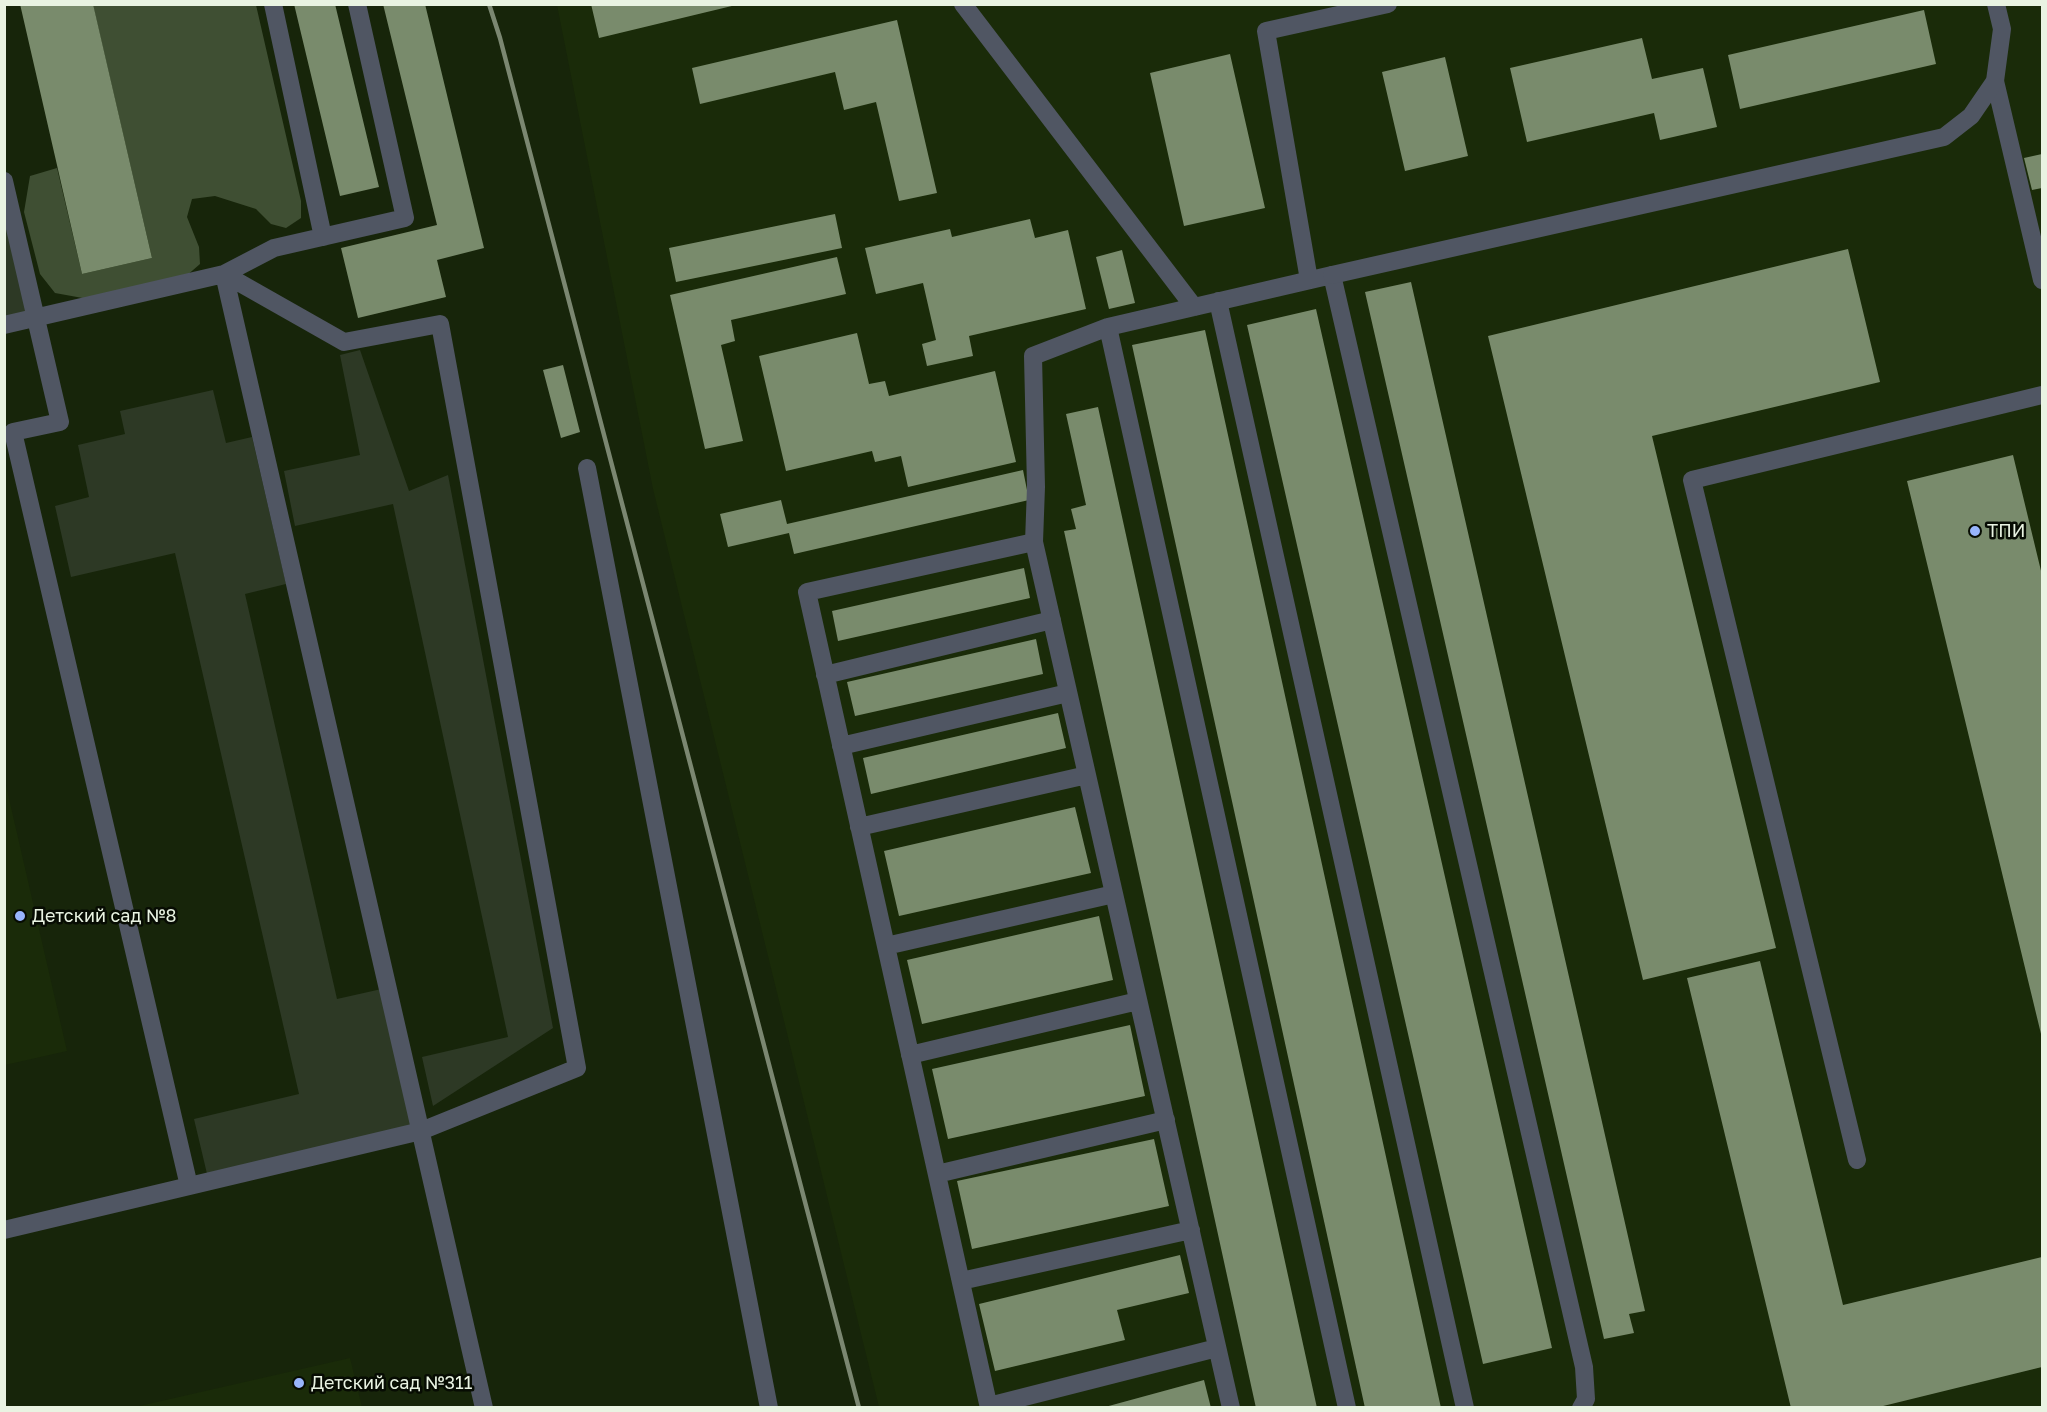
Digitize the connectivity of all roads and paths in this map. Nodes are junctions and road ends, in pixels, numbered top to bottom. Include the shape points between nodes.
1 (273, 4) edge
2 (357, 4) edge
3 (963, 4) edge
4 (1388, 4) edge
5 (1996, 4) edge
6 (1995, 81) junction
7 (4, 181) edge
8 (323, 237) junction
9 (224, 274) junction
10 (1332, 275) junction
11 (1309, 280) junction
12 (2043, 280) edge
13 (1218, 302) junction
14 (1194, 307) junction
15 (36, 317) junction
16 (4, 325) edge
17 (1108, 327) junction
18 (2043, 395) edge
19 (587, 468) dead end
20 (1034, 542) junction
21 (1052, 620) junction
22 (825, 675) junction
23 (1068, 693) junction
24 (841, 746) junction
25 (1087, 775) junction
26 (860, 828) junction
27 (1114, 894) junction
28 (886, 946) junction
29 (1138, 1001) junction
30 (910, 1055) junction
31 (1166, 1120) junction
32 (421, 1131) junction
33 (1857, 1160) dead end
34 (937, 1174) junction
35 (189, 1186) junction
36 (4, 1230) edge
37 (1191, 1230) junction
38 (961, 1281) junction
39 (1217, 1348) junction
40 (484, 1407) edge
41 (769, 1407) edge
42 (989, 1407) edge
43 (1231, 1407) edge
44 (1347, 1407) edge
45 (1465, 1407) edge
46 (1581, 1407) edge

1 - 8 street
2 - 8 street via 405,218
3 - 14 street
4 - 11 street via 1266,31
5 - 6 street via 2002,29
6 - 10 street via 1971,116 1944,137
6 - 12 street
7 - 15 street
8 - 9 street via 274,248
9 - 15 street
9 - 32 street
9 - 32 street via 344,342 440,324 577,1068
10 - 11 street
10 - 46 street via 1581,1356 1586,1399
11 - 13 street
13 - 14 street
13 - 45 street
14 - 17 street
15 - 16 street
15 - 35 street via 60,422 13,432
17 - 20 street via 1033,356
17 - 44 street
18 - 33 street via 1692,480
19 - 41 street
20 - 21 street
20 - 22 street via 807,592
21 - 22 street
21 - 23 street
22 - 24 street
23 - 24 street
23 - 25 street
24 - 26 street
25 - 26 street
25 - 27 street
26 - 28 street
27 - 28 street
27 - 29 street
28 - 30 street
29 - 30 street
29 - 31 street
30 - 34 street
31 - 34 street
31 - 37 street
32 - 35 street
32 - 40 street
34 - 38 street
35 - 36 street
37 - 38 street
37 - 39 street
38 - 42 street
39 - 42 street
39 - 43 street

